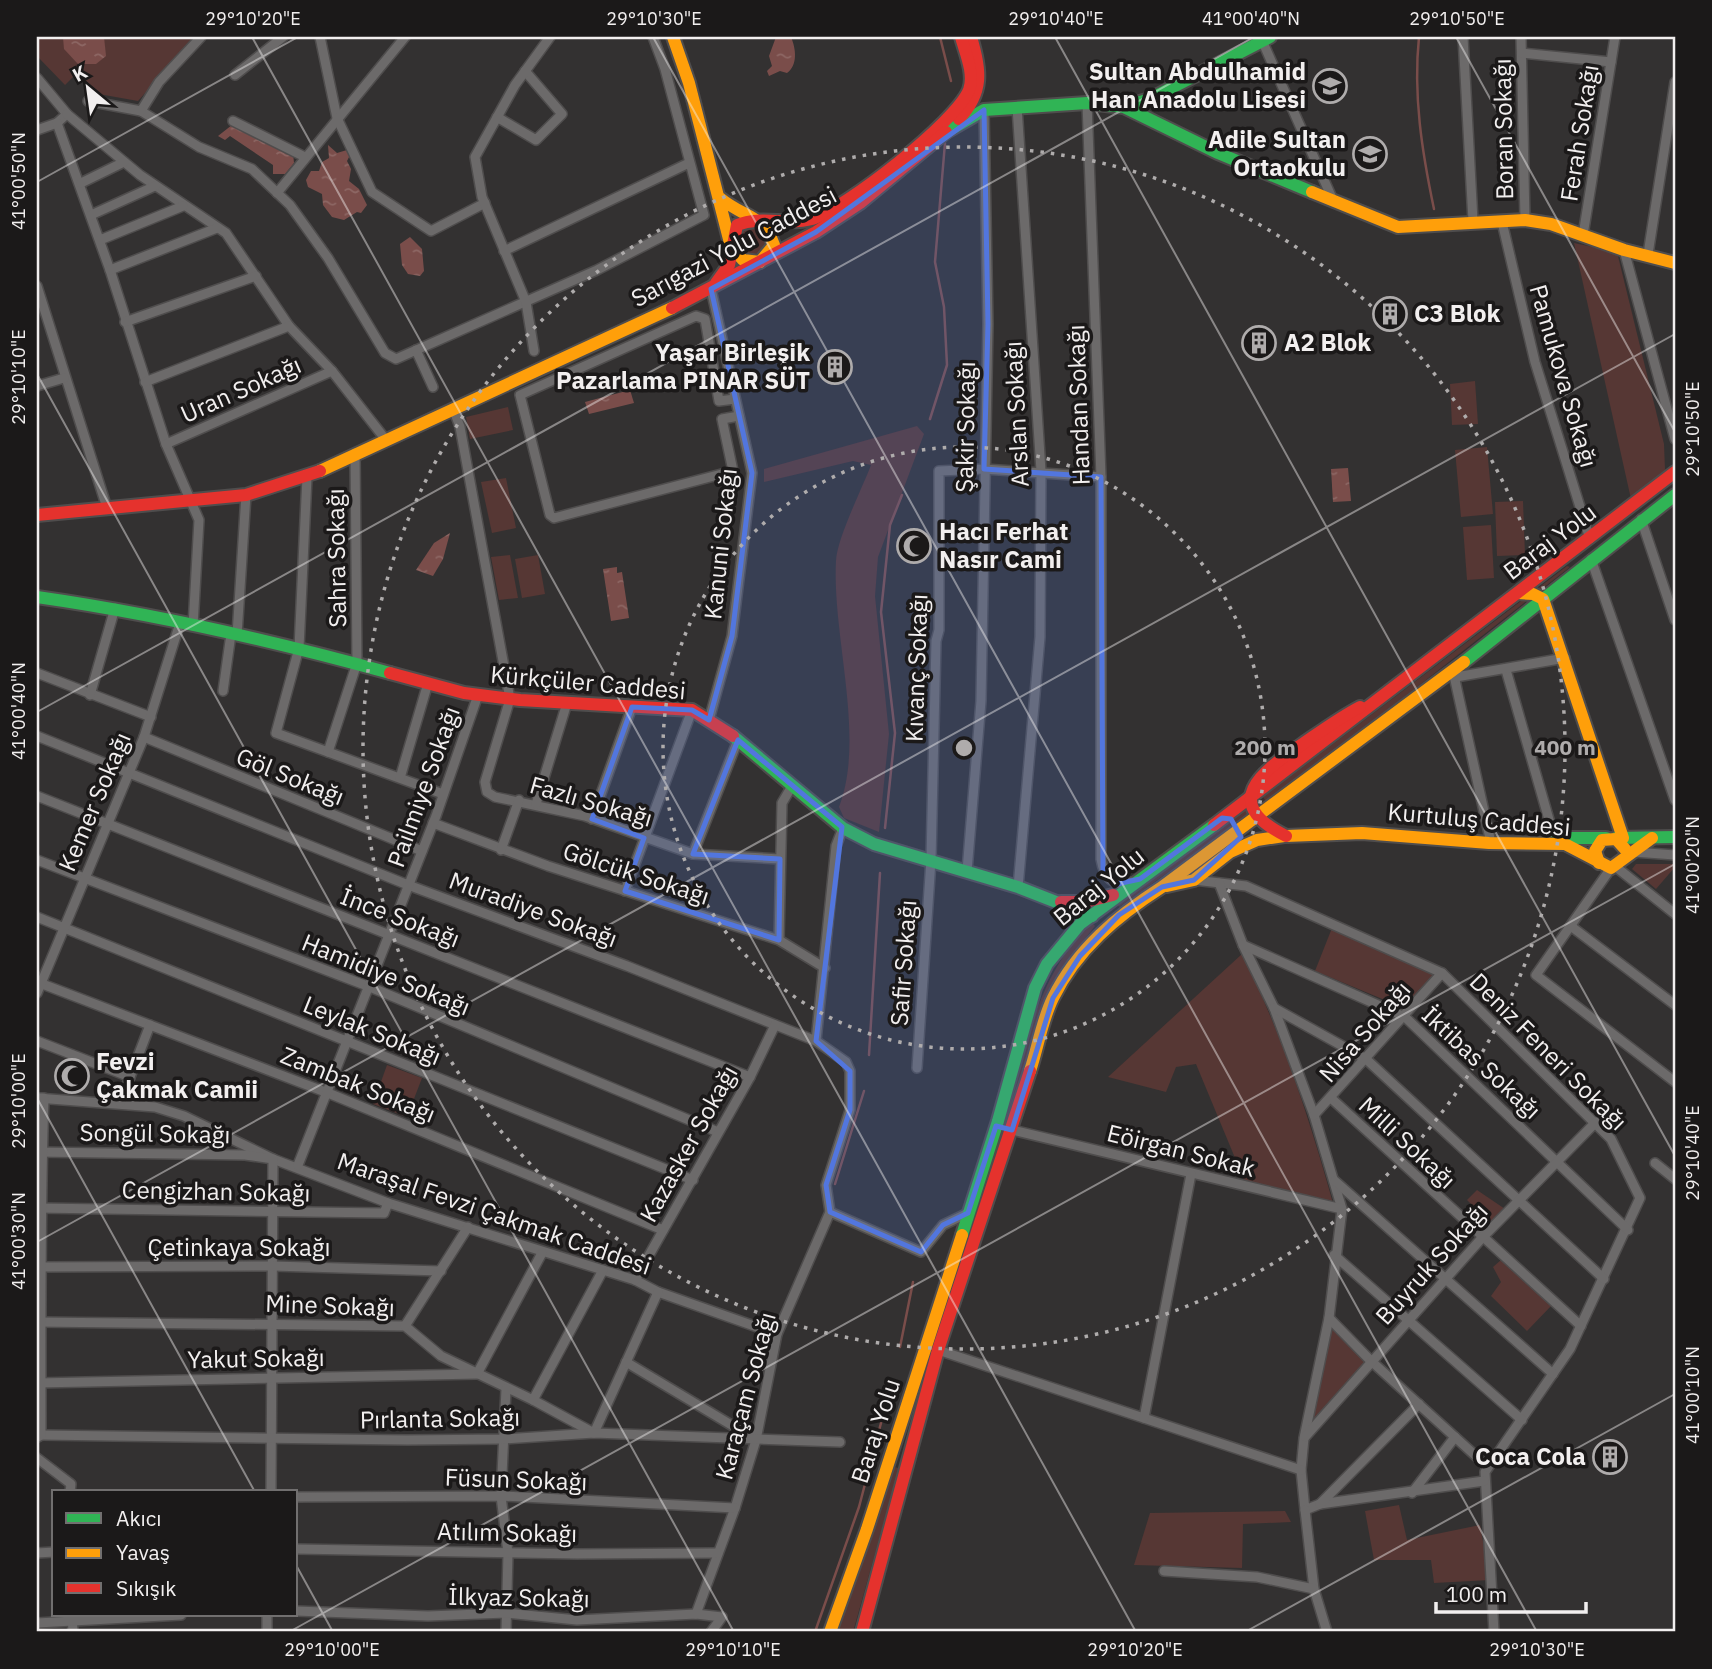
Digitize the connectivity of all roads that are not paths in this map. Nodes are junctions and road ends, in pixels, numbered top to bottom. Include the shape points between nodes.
1 (201, 37) edge
2 (283, 37) edge
3 (320, 37) edge
4 (405, 37) edge
5 (550, 37) edge
6 (653, 37) edge
7 (673, 37) edge
8 (961, 37) edge
9 (971, 37) edge
10 (1463, 37) edge
11 (1521, 37) edge
12 (1615, 37) edge
13 (1264, 38) edge
14 (1522, 53) junction
15 (1611, 62) junction
16 (525, 71) junction
17 (235, 75) dead end
18 (37, 78) edge
19 (1675, 82) edge
20 (979, 94) junction
21 (88, 101) dead end
22 (1087, 103) junction
23 (957, 107) junction
24 (1017, 107) junction
25 (1124, 107) junction
26 (141, 110) junction
27 (984, 110) junction
28 (67, 114) junction
29 (497, 117) junction
30 (337, 118) junction
31 (233, 121) dead end
32 (57, 123) junction
33 (37, 130) edge
34 (944, 133) junction
35 (305, 157) junction
36 (124, 162) junction
37 (690, 163) junction
38 (81, 183) junction
39 (155, 186) junction
40 (277, 193) junction
41 (720, 198) junction
42 (1332, 198) junction
43 (485, 203) junction
44 (183, 205) junction
45 (91, 215) junction
46 (759, 220) junction
47 (1525, 220) junction
48 (1473, 221) junction
49 (1502, 222) junction
50 (217, 228) junction
51 (1583, 235) junction
52 (100, 240) junction
53 (731, 247) junction
54 (1624, 250) junction
55 (504, 251) junction
56 (1648, 254) junction
57 (760, 262) junction
58 (1675, 263) edge
59 (110, 270) junction
60 (256, 276) junction
61 (37, 286) edge
62 (711, 289) junction
63 (526, 302) junction
64 (125, 322) junction
65 (289, 326) junction
66 (416, 350) junction
67 (534, 351) dead end
68 (331, 371) junction
69 (64, 378) junction
70 (145, 382) junction
71 (37, 386) edge
72 (433, 387) dead end
73 (736, 399) junction
74 (719, 401) junction
75 (453, 408) junction
76 (739, 416) junction
77 (722, 419) junction
78 (1675, 439) edge
79 (386, 440) junction
80 (166, 444) junction
81 (355, 453) junction
82 (984, 469) junction
83 (1041, 471) junction
84 (1675, 472) edge
85 (307, 477) junction
86 (1101, 477) junction
87 (246, 495) junction
88 (1675, 495) edge
89 (190, 499) junction
90 (107, 508) junction
91 (37, 515) edge
92 (1642, 519) junction
93 (1590, 539) junction
94 (1591, 559) junction
95 (1518, 593) junction
96 (37, 597) edge
97 (1543, 599) junction
98 (115, 608) junction
99 (1675, 620) edge
100 (180, 623) junction
101 (193, 625) junction
102 (234, 634) junction
103 (299, 648) junction
104 (1565, 658) junction
105 (357, 663) junction
106 (1506, 670) junction
107 (37, 673) edge
108 (1454, 674) junction
109 (428, 683) junction
110 (223, 691) dead end
111 (90, 695) junction
112 (478, 695) junction
113 (510, 699) junction
114 (567, 703) junction
115 (632, 706) junction
116 (692, 710) junction
117 (151, 717) junction
118 (709, 720) junction
119 (37, 736) edge
120 (144, 737) junction
121 (737, 740) junction
122 (328, 752) junction
123 (129, 771) junction
124 (400, 778) junction
125 (792, 786) junction
126 (443, 794) junction
127 (37, 796) edge
128 (1251, 796) junction
129 (519, 800) junction
130 (1675, 800) edge
131 (536, 804) junction
132 (1255, 816) junction
133 (1222, 818) junction
134 (592, 819) junction
135 (433, 823) junction
136 (107, 824) junction
137 (843, 828) junction
138 (1238, 828) junction
139 (1552, 830) junction
140 (1286, 836) junction
141 (1675, 837) edge
142 (644, 838) junction
143 (1613, 838) junction
144 (1652, 838) junction
145 (1491, 843) junction
146 (1534, 844) junction
147 (501, 850) junction
148 (422, 851) junction
149 (1230, 852) junction
150 (1634, 852) junction
151 (692, 854) junction
152 (1675, 855) edge
153 (780, 859) junction
154 (37, 860) edge
155 (931, 860) junction
156 (1612, 865) junction
157 (967, 871) junction
158 (83, 878) junction
159 (1140, 878) junction
160 (1194, 880) junction
161 (1219, 883) junction
162 (408, 884) junction
163 (1018, 887) junction
164 (1162, 887) junction
165 (625, 891) junction
166 (1124, 891) junction
167 (1061, 902) junction
168 (1675, 914) edge
169 (1119, 915) junction
170 (1092, 916) junction
171 (37, 918) edge
172 (1572, 927) junction
173 (63, 928) junction
174 (390, 935) junction
175 (779, 940) junction
176 (1243, 945) junction
177 (825, 968) junction
178 (1442, 973) junction
179 (38, 986) edge
180 (370, 987) junction
181 (1675, 1005) edge
182 (1274, 1008) junction
183 (1405, 1017) junction
184 (150, 1025) junction
185 (775, 1025) junction
186 (37, 1041) edge
187 (816, 1041) junction
188 (349, 1042) junction
189 (1366, 1059) junction
190 (917, 1068) dead end
191 (130, 1077) junction
192 (750, 1077) junction
193 (1675, 1082) edge
194 (328, 1093) junction
195 (39, 1098) edge
196 (1332, 1099) junction
197 (120, 1103) junction
198 (1314, 1115) junction
199 (1596, 1122) junction
200 (996, 1126) junction
201 (1012, 1130) junction
202 (718, 1132) junction
203 (39, 1152) edge
204 (274, 1158) junction
205 (1558, 1163) junction
206 (1655, 1163) dead end
207 (298, 1166) junction
208 (1191, 1174) junction
209 (1675, 1179) edge
210 (693, 1180) junction
211 (1334, 1180) junction
212 (1518, 1200) junction
213 (388, 1203) junction
214 (40, 1208) edge
215 (1342, 1209) junction
216 (274, 1212) junction
217 (830, 1212) junction
218 (968, 1213) junction
219 (468, 1227) junction
220 (663, 1230) junction
221 (1628, 1230) junction
222 (1481, 1238) junction
223 (542, 1253) junction
224 (1334, 1255) junction
225 (273, 1266) junction
226 (40, 1267) edge
227 (603, 1270) junction
228 (441, 1271) junction
229 (1446, 1279) junction
230 (1604, 1279) junction
231 (635, 1280) junction
232 (658, 1292) junction
233 (1329, 1318) junction
234 (1407, 1321) junction
235 (38, 1322) edge
236 (271, 1323) junction
237 (405, 1326) junction
238 (1581, 1326) junction
239 (777, 1334) junction
240 (924, 1347) junction
241 (939, 1350) junction
242 (1370, 1360) junction
243 (626, 1362) junction
244 (477, 1374) junction
245 (1553, 1374) junction
246 (272, 1377) junction
247 (39, 1383) edge
248 (506, 1389) junction
249 (533, 1400) junction
250 (1419, 1404) junction
251 (1144, 1418) junction
252 (1522, 1420) junction
253 (594, 1433) junction
254 (39, 1436) edge
255 (1455, 1437) junction
256 (1304, 1438) junction
257 (503, 1439) junction
258 (273, 1440) junction
259 (756, 1440) junction
260 (840, 1442) dead end
261 (38, 1460) edge
262 (1488, 1467) junction
263 (1301, 1470) junction
264 (1484, 1481) junction
265 (70, 1490) edge
266 (271, 1490) edge
267 (1412, 1493) junction
268 (501, 1496) junction
269 (298, 1497) edge
270 (1320, 1504) junction
271 (735, 1508) junction
272 (1305, 1510) junction
273 (298, 1549) edge
274 (508, 1553) junction
275 (718, 1553) junction
276 (1164, 1571) dead end
277 (1314, 1589) junction
278 (298, 1611) edge
279 (506, 1613) junction
280 (696, 1614) junction
281 (145, 1616) edge
282 (72, 1618) edge
283 (37, 1623) edge
284 (864, 1628) edge
285 (73, 1632) edge
286 (506, 1632) edge
287 (710, 1632) edge
288 (830, 1632) edge
289 (1327, 1632) edge
290 (1494, 1632) edge

1 - 26 street via 159,82
2 - 17 street
3 - 30 street
4 - 30 street
5 - 16 street
6 - 37 street
7 - 41 main road
8 - 23 main road via 970,75 969,89
9 - 20 main road via 981,76
10 - 48 street
11 - 14 street, Boran Sokağı
12 - 15 street, Ferah Sokağı
13 - 25 main road via 1150,99
13 - 42 street
14 - 15 street
14 - 47 street, Boran Sokağı
15 - 51 street, Ferah Sokağı
16 - 29 street
16 - 29 street via 562,114 536,140
18 - 28 street
19 - 56 street
20 - 23 main road
20 - 24 main road
20 - 34 main road
21 - 26 street
22 - 24 main road, Sarıgazi Yolu Caddesi
22 - 25 main road, Sarıgazi Yolu Caddesi
22 - 86 street, Handan Sokağı
23 - 46 main road via 880,176 833,208 812,218
24 - 27 main road, Sarıgazi Yolu Caddesi
24 - 83 street, Arslan Sokağı
25 - 42 main road, Sarıgazi Yolu Caddesi via 1218,153
26 - 40 street via 199,147 252,169
27 - 34 main road, Sarıgazi Yolu Caddesi
27 - 82 street, Şakir Sokağı via 988,324
28 - 32 street
28 - 36 street
29 - 43 street via 475,157
30 - 35 street
30 - 43 street via 372,192 431,231
31 - 35 street
32 - 33 street
32 - 38 street
34 - 57 main road, Sarıgazi Yolu Caddesi via 860,203
35 - 40 street
36 - 38 street
36 - 39 street
37 - 55 street
37 - 63 street via 704,215
38 - 45 street
39 - 44 street
39 - 45 street
40 - 66 street via 311,232 385,353 396,359
41 - 46 main road
41 - 53 main road
42 - 48 main road, Sarıgazi Yolu Caddesi via 1398,227
43 - 55 street
44 - 50 street
44 - 52 street
45 - 52 street
46 - 53 main road via 737,225
46 - 57 main road via 768,228 774,245
47 - 49 main road, Sarıgazi Yolu Caddesi
47 - 51 main road, Sarıgazi Yolu Caddesi
48 - 49 main road, Sarıgazi Yolu Caddesi
49 - 93 street, Pamukova Sokağı via 1535,362
50 - 59 street
50 - 60 street via 226,233
51 - 54 main road, Sarıgazi Yolu Caddesi
52 - 59 street
53 - 57 main road via 739,259
53 - 62 main road via 729,265
54 - 56 main road, Sarıgazi Yolu Caddesi
54 - 78 street
55 - 63 street
56 - 58 main road, Sarıgazi Yolu Caddesi
57 - 62 main road, Sarıgazi Yolu Caddesi
59 - 64 street
60 - 64 street
60 - 65 street
61 - 69 street
62 - 73 street, Kanuni Sokağı
62 - 75 main road, Sarıgazi Yolu Caddesi
63 - 66 street
63 - 67 street
64 - 70 street
65 - 68 street
65 - 70 street
66 - 72 street
68 - 79 street
68 - 80 street, Uran Sokağı
69 - 71 street
69 - 90 street
70 - 80 street
73 - 74 street
73 - 76 street, Kanuni Sokağı
74 - 77 street
74 - 77 street via 705,319 696,316 520,395 554,518 733,471
75 - 79 main road, Sarıgazi Yolu Caddesi
75 - 113 street
76 - 77 street
76 - 118 street, Kanuni Sokağı via 752,475 732,636
79 - 81 main road, Sarıgazi Yolu Caddesi
80 - 89 street
81 - 85 main road, Sarıgazi Yolu Caddesi
81 - 105 street, Sahra Sokağı
82 - 83 street, Kıvanç Sokağı
82 - 155 street, Kıvanç Sokağı via 939,471
82 - 157 street, Şakir Sokağı via 981,701
83 - 86 street, Kıvanç Sokağı
83 - 163 street, Arslan Sokağı via 1040,637
84 - 93 main road, Baraj Yolu
85 - 87 main road, Sarıgazi Yolu Caddesi
85 - 103 street
86 - 159 street, Handan Sokağı via 1101,859 1109,880 1127,884
87 - 89 main road, Sarıgazi Yolu Caddesi
87 - 102 street
88 - 92 main road, Baraj Yolu
89 - 90 main road, Sarıgazi Yolu Caddesi
89 - 101 street via 199,520
90 - 91 main road, Sarıgazi Yolu Caddesi
92 - 94 main road, Baraj Yolu
92 - 99 street
93 - 95 main road, Baraj Yolu
94 - 97 main road, Baraj Yolu
94 - 130 street
95 - 97 main road
95 - 128 main road, Baraj Yolu
96 - 98 main road, Kürkçüler Caddesi
97 - 104 main road
97 - 108 main road, Baraj Yolu
98 - 100 main road, Kürkçüler Caddesi
98 - 111 street
100 - 101 main road, Kürkçüler Caddesi
100 - 117 street, Kemer Sokağı
101 - 102 main road, Kürkçüler Caddesi
102 - 103 main road, Kürkçüler Caddesi
102 - 110 street
103 - 105 main road, Kürkçüler Caddesi
103 - 122 street via 276,733
104 - 106 street
104 - 143 main road
105 - 109 main road, Kürkçüler Caddesi
105 - 122 street, Sahra Sokağı
106 - 108 street
106 - 139 street
107 - 111 street
108 - 132 main road, Baraj Yolu
108 - 145 street
109 - 112 main road, Kürkçüler Caddesi
109 - 124 street
111 - 117 street
112 - 113 main road, Kürkçüler Caddesi
112 - 126 street, Pailmiye Sokağı
113 - 114 main road, Kürkçüler Caddesi
113 - 129 street, Fazlı Sokağı via 485,787 495,797
114 - 115 main road, Kürkçüler Caddesi
114 - 131 street
115 - 116 main road, Kürkçüler Caddesi
115 - 134 street
116 - 118 main road, Kürkçüler Caddesi
116 - 142 street
117 - 120 street, Kemer Sokağı
118 - 121 main road, Kürkçüler Caddesi
119 - 123 street, Muradiye Sokağı
120 - 123 street, Kemer Sokağı
120 - 148 street, Göl Sokağı
121 - 125 main road, Kürkçüler Caddesi
121 - 151 street
122 - 124 street
123 - 136 street, Kemer Sokağı
123 - 162 street, Muradiye Sokağı
124 - 126 street
125 - 137 main road, Kürkçüler Caddesi
125 - 153 street via 782,803
126 - 135 street, Pailmiye Sokağı
127 - 136 street, İnce Sokağı
128 - 132 main road
128 - 133 main road, Baraj Yolu
129 - 131 street, Fazlı Sokağı
129 - 147 street
131 - 134 street, Fazlı Sokağı
132 - 138 main road, Baraj Yolu
132 - 140 main road
133 - 138 main road
133 - 159 main road, Baraj Yolu
134 - 142 street, Fazlı Sokağı
135 - 147 street, Gölcük Sokağı
135 - 148 street, Pailmiye Sokağı
136 - 158 street, Kemer Sokağı
136 - 174 street, İnce Sokağı
137 - 155 main road, Kürkçüler Caddesi via 874,844
137 - 177 street via 836,846
138 - 149 main road via 1241,837
138 - 164 main road, Baraj Yolu
139 - 143 main road via 1567,838
139 - 146 street
140 - 145 main road, Kurtuluş Caddesi via 1322,831
140 - 149 main road, Kurtuluş Caddesi via 1257,840
141 - 144 main road
142 - 151 street, Fazlı Sokağı
142 - 165 street
143 - 144 main road
143 - 156 main road via 1623,844 1625,853
143 - 156 main road via 1596,847 1595,856
144 - 150 main road
145 - 146 main road, Kurtuluş Caddesi
146 - 156 main road, Kurtuluş Caddesi via 1574,846
147 - 165 street, Gölcük Sokağı
148 - 162 street, Pailmiye Sokağı
149 - 160 main road, Kurtuluş Caddesi
150 - 152 street
150 - 156 main road
151 - 153 street, Fazlı Sokağı
153 - 175 street
154 - 158 street, Hamidiye Sokağı
155 - 157 main road, Kürkçüler Caddesi
155 - 190 street, Safir Sokağı
156 - 168 street
156 - 172 street
157 - 163 main road, Kürkçüler Caddesi
158 - 173 street, Kemer Sokağı
158 - 180 street, Hamidiye Sokağı
159 - 166 main road, Baraj Yolu
160 - 161 street, Deniz Feneri Sokağı
160 - 164 main road
161 - 176 street
161 - 178 street, Deniz Feneri Sokağı via 1246,886
162 - 174 street, Pailmiye Sokağı
162 - 185 street, Muradiye Sokağı
163 - 167 main road, Kürkçüler Caddesi
164 - 169 main road, Baraj Yolu
165 - 175 street, Gölcük Sokağı
166 - 167 main road via 1104,899
166 - 170 main road, Baraj Yolu
167 - 170 main road, Kürkçüler Caddesi
169 - 170 main road
169 - 201 main road, Baraj Yolu via 1087,946 1053,998
170 - 200 main road, Baraj Yolu via 1060,945 1035,988
171 - 173 street, Leylak Sokağı
172 - 181 street
172 - 193 street via 1536,975
173 - 179 street, Kemer Sokağı
173 - 188 street, Leylak Sokağı
174 - 180 street, Pailmiye Sokağı
174 - 192 street, İnce Sokağı
175 - 177 street, Gölcük Sokağı
176 - 182 street
176 - 183 street, İktibas Sokağı
177 - 187 street
178 - 183 street, Nisa Sokağı
178 - 199 street, Deniz Feneri Sokağı
179 - 184 street, Zambak Sokağı
180 - 188 street, Pailmiye Sokağı
180 - 202 street, Hamidiye Sokağı
182 - 189 street
182 - 198 street
183 - 189 street, Nisa Sokağı
183 - 205 street, İktibas Sokağı
184 - 191 street
184 - 194 street, Zambak Sokağı
185 - 187 street, Muradiye Sokağı
185 - 192 street, Kazasker Sokağı
186 - 191 street
187 - 217 street, Karaçam Sokağı via 846,1062 850,1071 850,1110 826,1185
188 - 194 street, Pailmiye Sokağı
188 - 210 street, Leylak Sokağı
189 - 196 street, Nisa Sokağı
189 - 212 street
191 - 197 street
192 - 202 street, Kazasker Sokağı
194 - 207 street, Pailmiye Sokağı
194 - 220 street, Zambak Sokağı
195 - 197 street, Maraşal Fevzi Çakmak Caddesi
195 - 203 street
196 - 198 street, Nisa Sokağı
196 - 222 street, Milli Sokağı
197 - 204 street, Maraşal Fevzi Çakmak Caddesi via 184,1116
198 - 211 street
199 - 205 street, Buyruk Sokağı
199 - 221 street, Deniz Feneri Sokağı via 1611,1139 1640,1198
200 - 201 main road
200 - 218 main road, Baraj Yolu
201 - 208 street, Eöirgan Sokak
201 - 241 main road, Baraj Yolu
202 - 210 street, Kazasker Sokağı
203 - 204 street, Songül Sokağı
203 - 214 street
204 - 207 street, Maraşal Fevzi Çakmak Caddesi
204 - 216 street
205 - 212 street, Buyruk Sokağı
205 - 221 street, İktibas Sokağı
206 - 209 street
207 - 213 street, Maraşal Fevzi Çakmak Caddesi
208 - 215 street, Eöirgan Sokak
208 - 251 street
210 - 220 street, Kazasker Sokağı
211 - 215 street
211 - 229 street
212 - 222 street, Buyruk Sokağı
212 - 230 street
213 - 216 street, Cengizhan Sokağı via 384,1213
213 - 219 street, Maraşal Fevzi Çakmak Caddesi
214 - 216 street, Cengizhan Sokağı
214 - 226 street
215 - 224 street
216 - 225 street
217 - 218 street via 921,1252 943,1225
217 - 239 street, Karaçam Sokağı
218 - 240 main road, Baraj Yolu
219 - 223 street, Maraşal Fevzi Çakmak Caddesi
219 - 228 street
220 - 231 street, Kazasker Sokağı
221 - 230 street, Deniz Feneri Sokağı
222 - 229 street, Buyruk Sokağı
222 - 238 street, Milli Sokağı
223 - 227 street, Maraşal Fevzi Çakmak Caddesi
223 - 244 street
224 - 233 street
224 - 234 street
225 - 226 street, Çetinkaya Sokağı
225 - 228 street, Çetinkaya Sokağı
225 - 236 street
226 - 235 street
227 - 231 street, Maraşal Fevzi Çakmak Caddesi
227 - 249 street
228 - 237 street
229 - 234 street, Buyruk Sokağı
229 - 245 street
230 - 238 street, Deniz Feneri Sokağı
231 - 232 street, Maraşal Fevzi Çakmak Caddesi
232 - 239 street, Maraşal Fevzi Çakmak Caddesi
232 - 243 street
233 - 242 street
233 - 256 street
234 - 242 street, Buyruk Sokağı
234 - 252 street
235 - 236 street, Mine Sokağı
235 - 247 street
236 - 237 street, Mine Sokağı
236 - 246 street
237 - 244 street, Mine Sokağı via 441,1356
238 - 245 street, Deniz Feneri Sokağı
239 - 259 street, Karaçam Sokağı
240 - 241 main road
240 - 288 main road, Baraj Yolu
241 - 251 street
241 - 284 main road, Baraj Yolu
242 - 250 street
242 - 256 street, Buyruk Sokağı
243 - 253 street
243 - 259 street
244 - 246 street, Yakut Sokağı
244 - 248 street, Mine Sokağı
245 - 252 street, Deniz Feneri Sokağı
246 - 247 street, Yakut Sokağı
246 - 258 street
247 - 254 street
248 - 249 street, Mine Sokağı
248 - 257 street
249 - 253 street, Mine Sokağı
250 - 255 street
250 - 270 street
251 - 263 street
252 - 262 street, Deniz Feneri Sokağı
253 - 257 street, Pırlanta Sokağı
253 - 259 street, Pırlanta Sokağı
254 - 258 street, Pırlanta Sokağı
255 - 262 street
255 - 267 street
256 - 263 street
257 - 258 street, Pırlanta Sokağı
257 - 268 street
258 - 266 street
259 - 260 street, Pırlanta Sokağı
259 - 271 street, Karaçam Sokağı
261 - 265 street via 71,1484
262 - 264 street, Deniz Feneri Sokağı
263 - 272 street
264 - 267 street
264 - 290 street, Deniz Feneri Sokağı
267 - 270 street
268 - 269 street, Füsun Sokağı
268 - 271 street, Füsun Sokağı
268 - 274 street
270 - 272 street
271 - 275 street, Karaçam Sokağı
272 - 277 street
273 - 274 street, Atılım Sokağı
274 - 275 street, Atılım Sokağı
274 - 279 street
275 - 280 street, Karaçam Sokağı
276 - 277 street via 1257,1577
277 - 289 street
278 - 279 street, İlkyaz Sokağı via 428,1616
279 - 280 street, İlkyaz Sokağı via 577,1620
279 - 286 street
280 - 287 street, İlkyaz Sokağı via 722,1617
281 - 282 street
282 - 283 street
282 - 285 street

